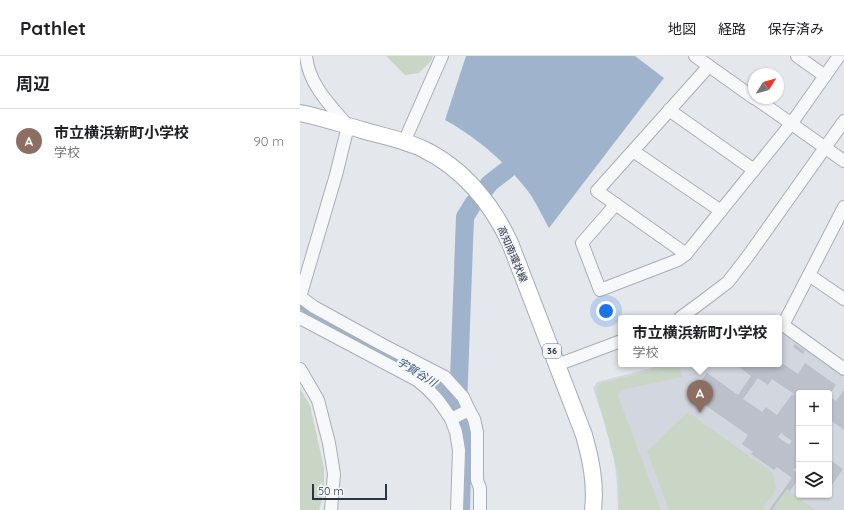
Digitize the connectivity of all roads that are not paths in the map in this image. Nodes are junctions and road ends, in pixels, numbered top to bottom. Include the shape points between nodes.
1 (306, 56) edge
2 (442, 56) edge
3 (695, 56) edge
4 (797, 56) edge
5 (839, 56) edge
6 (709, 66) junction
7 (825, 76) junction
8 (748, 94) edge
9 (763, 104) edge
10 (669, 110) junction
11 (300, 113) edge
12 (844, 121) edge
13 (791, 124) junction
14 (348, 126) junction
15 (404, 142) junction
16 (825, 148) junction
17 (633, 152) junction
18 (844, 161) edge
19 (754, 170) junction
20 (616, 204) junction
21 (844, 207) edge
22 (721, 211) junction
23 (839, 229) edge
24 (686, 254) junction
25 (809, 275) junction
26 (300, 297) edge
27 (844, 299) edge
28 (684, 315) edge
29 (300, 318) edge
30 (618, 342) edge
31 (557, 365) junction
32 (844, 368) edge
33 (300, 369) edge
34 (468, 410) junction
35 (453, 418) junction
36 (332, 510) edge
37 (457, 510) edge
38 (480, 510) edge
39 (593, 510) edge

1 - 14 street via 315,85
2 - 15 street
3 - 6 street
4 - 7 street
5 - 7 street
6 - 8 street
6 - 10 street
7 - 13 street
9 - 13 street
10 - 17 street
10 - 19 street
11 - 14 main road, 高知南環状線 / 36
12 - 16 street
13 - 16 street
13 - 19 street
14 - 15 main road, 高知南環状線 / 36
14 - 26 street
15 - 31 main road, 高知南環状線 / 36 via 423,149 448,164 474,187 484,200 510,243
16 - 18 street
16 - 28 street via 728,282
17 - 20 street via 597,191
17 - 22 street
19 - 22 street
20 - 24 street
20 - 24 street via 582,243 600,290 678,260
21 - 23 street
22 - 24 street
23 - 25 street
25 - 27 street
25 - 32 street via 783,326
26 - 34 street via 445,377 463,397
29 - 35 street via 417,380 429,388
30 - 31 street
31 - 39 main road, 高知南環状線 / 36 via 591,459 594,479
33 - 36 street via 318,400 329,443 334,474
34 - 35 street
34 - 38 street via 474,418 477,432
35 - 37 street via 459,450

